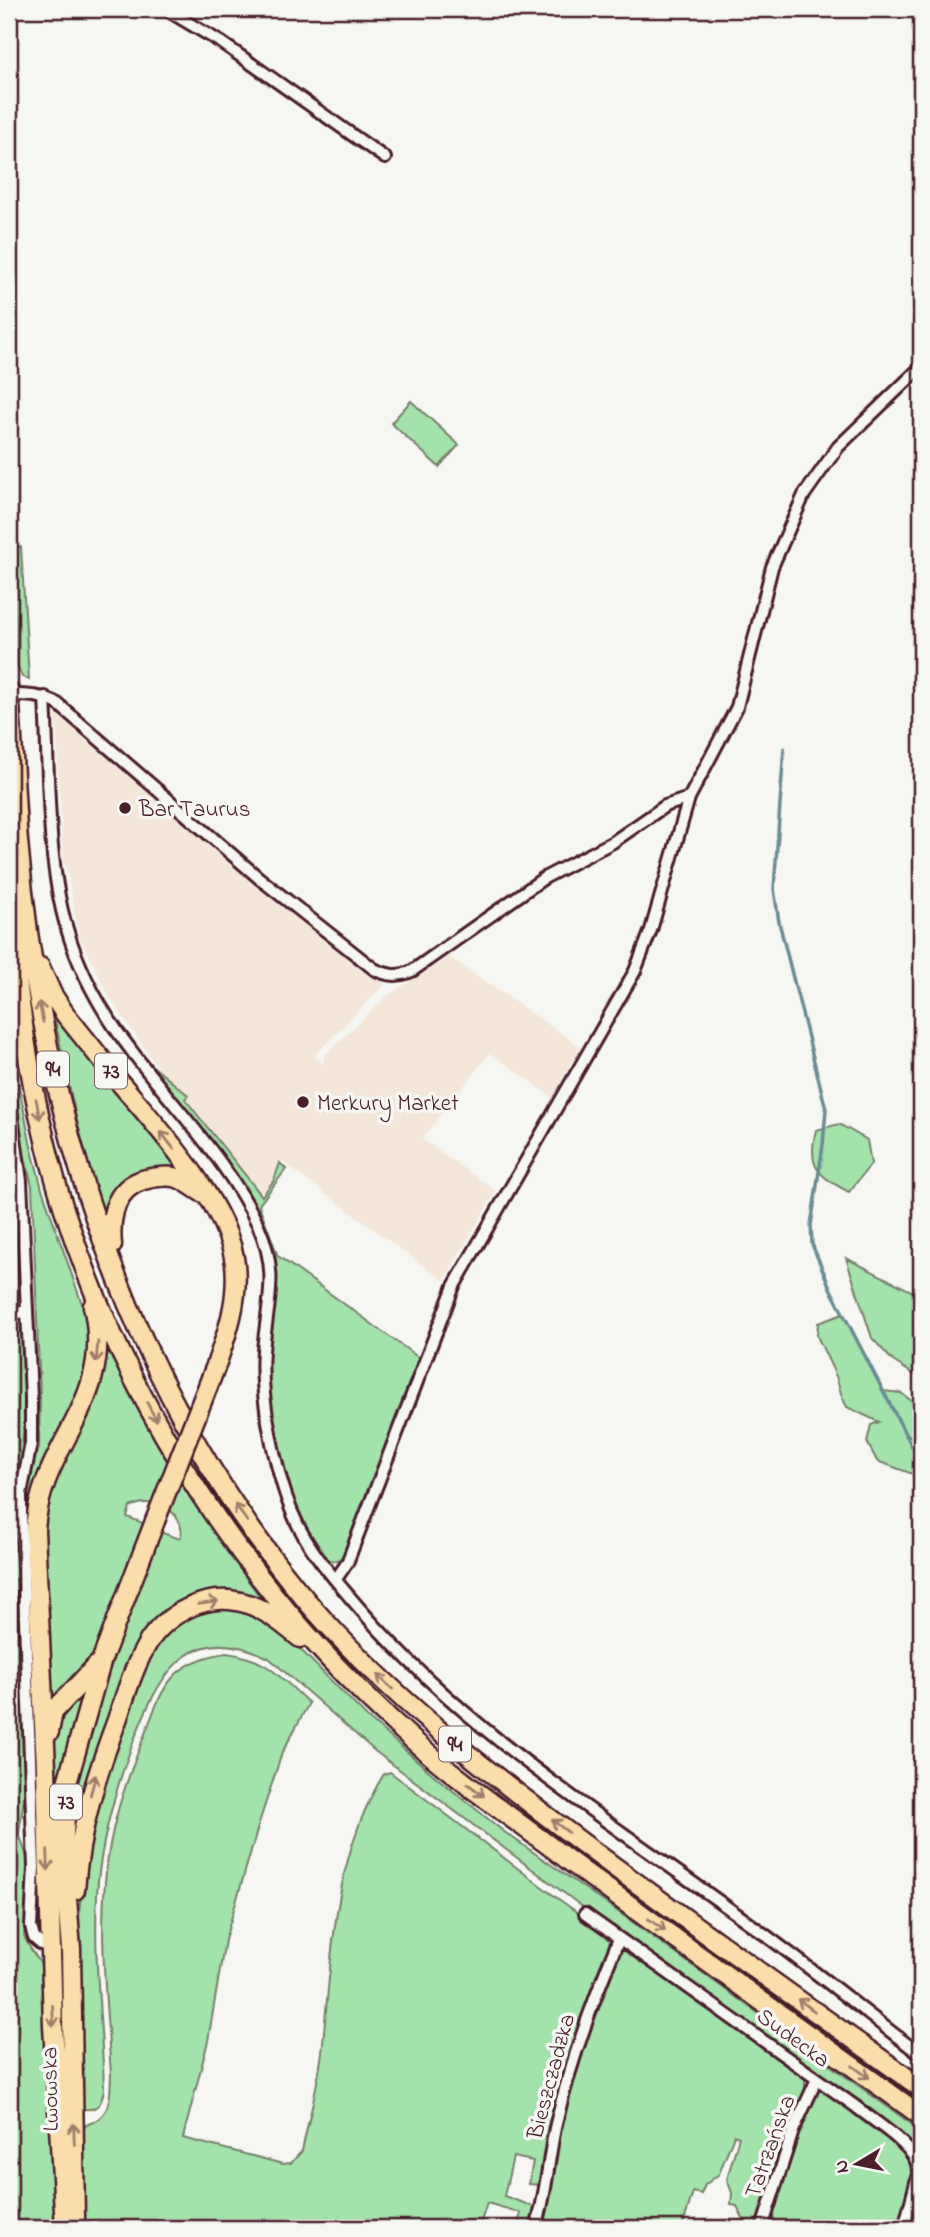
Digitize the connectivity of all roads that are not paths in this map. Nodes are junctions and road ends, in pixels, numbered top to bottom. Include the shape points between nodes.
1 (165, 9) edge
2 (385, 158) dead end
3 (921, 367) edge
4 (9, 693) edge
5 (45, 697) junction
6 (689, 798) junction
7 (9, 883) edge
8 (29, 939) junction
9 (9, 1094) edge
10 (207, 1195) junction
11 (83, 1261) junction
12 (121, 1286) junction
13 (27, 1311) junction
14 (9, 1315) edge
15 (335, 1579) junction
16 (102, 1659) junction
17 (333, 1664) junction
18 (46, 1767) junction
19 (585, 1914) dead end
20 (619, 1938) junction
21 (51, 1948) junction
22 (71, 1950) junction
23 (921, 2055) edge
24 (817, 2080) junction
25 (921, 2088) edge
26 (921, 2116) edge
27 (65, 2228) edge
28 (75, 2228) edge
29 (536, 2228) edge
30 (762, 2228) edge
31 (904, 2228) edge

1 - 2 street via 222,43
3 - 6 street via 838,447 804,495 772,567 737,707
4 - 5 street
4 - 8 main road, 73
5 - 6 street via 259,878 374,969 392,975 412,971 544,878 613,842 665,806
5 - 15 street via 53,848 67,929 109,1020 233,1182 259,1227 271,1280 263,1352 265,1402 282,1481 301,1533
6 - 15 street via 635,971 454,1286 347,1563
7 -> 11 main road, 73 via 15,969 41,1123
10 -> 8 main road, 73 via 65,1014
12 -> 8 main road, 94 via 65,1118
9 - 13 street via 21,1181
10 - 12 main road via 174,1177 140,1181 118,1197 110,1224
10 - 16 main road, 73, bridge via 232,1250 236,1282 232,1318
11 -> 17 main road, 94 via 121,1350 171,1446 230,1537
11 -> 18 main road, 73 via 99,1336 96,1365 84,1406 49,1469 36,1513
25 -> 12 main road, 94 via 527,1801 376,1674 310,1605 207,1462
13 - 14 street
13 - 21 street via 31,1443 21,1513 34,1867 31,1927 34,1938
15 - 23 street via 414,1667 496,1738
16 - 18 main road via 53,1712
16 - 22 main road, 73 via 67,1783 63,1849
22 -> 17 main road via 82,1830 95,1778 137,1664 166,1621 195,1605 237,1601 263,1611
17 -> 26 main road, 94 via 404,1733 500,1809
18 -> 21 main road, Lwowska / 73
19 - 20 street, Sudecka
20 - 24 street, Sudecka
20 - 29 street, Bieszczadzka via 567,2081
21 - 22 street
21 -> 27 main road, Lwowska / 73
28 -> 22 main road, Lwowska / 73
24 - 30 street, Tatrzańska via 793,2130
24 - 31 street, Sudecka via 897,2139 916,2160 918,2175

